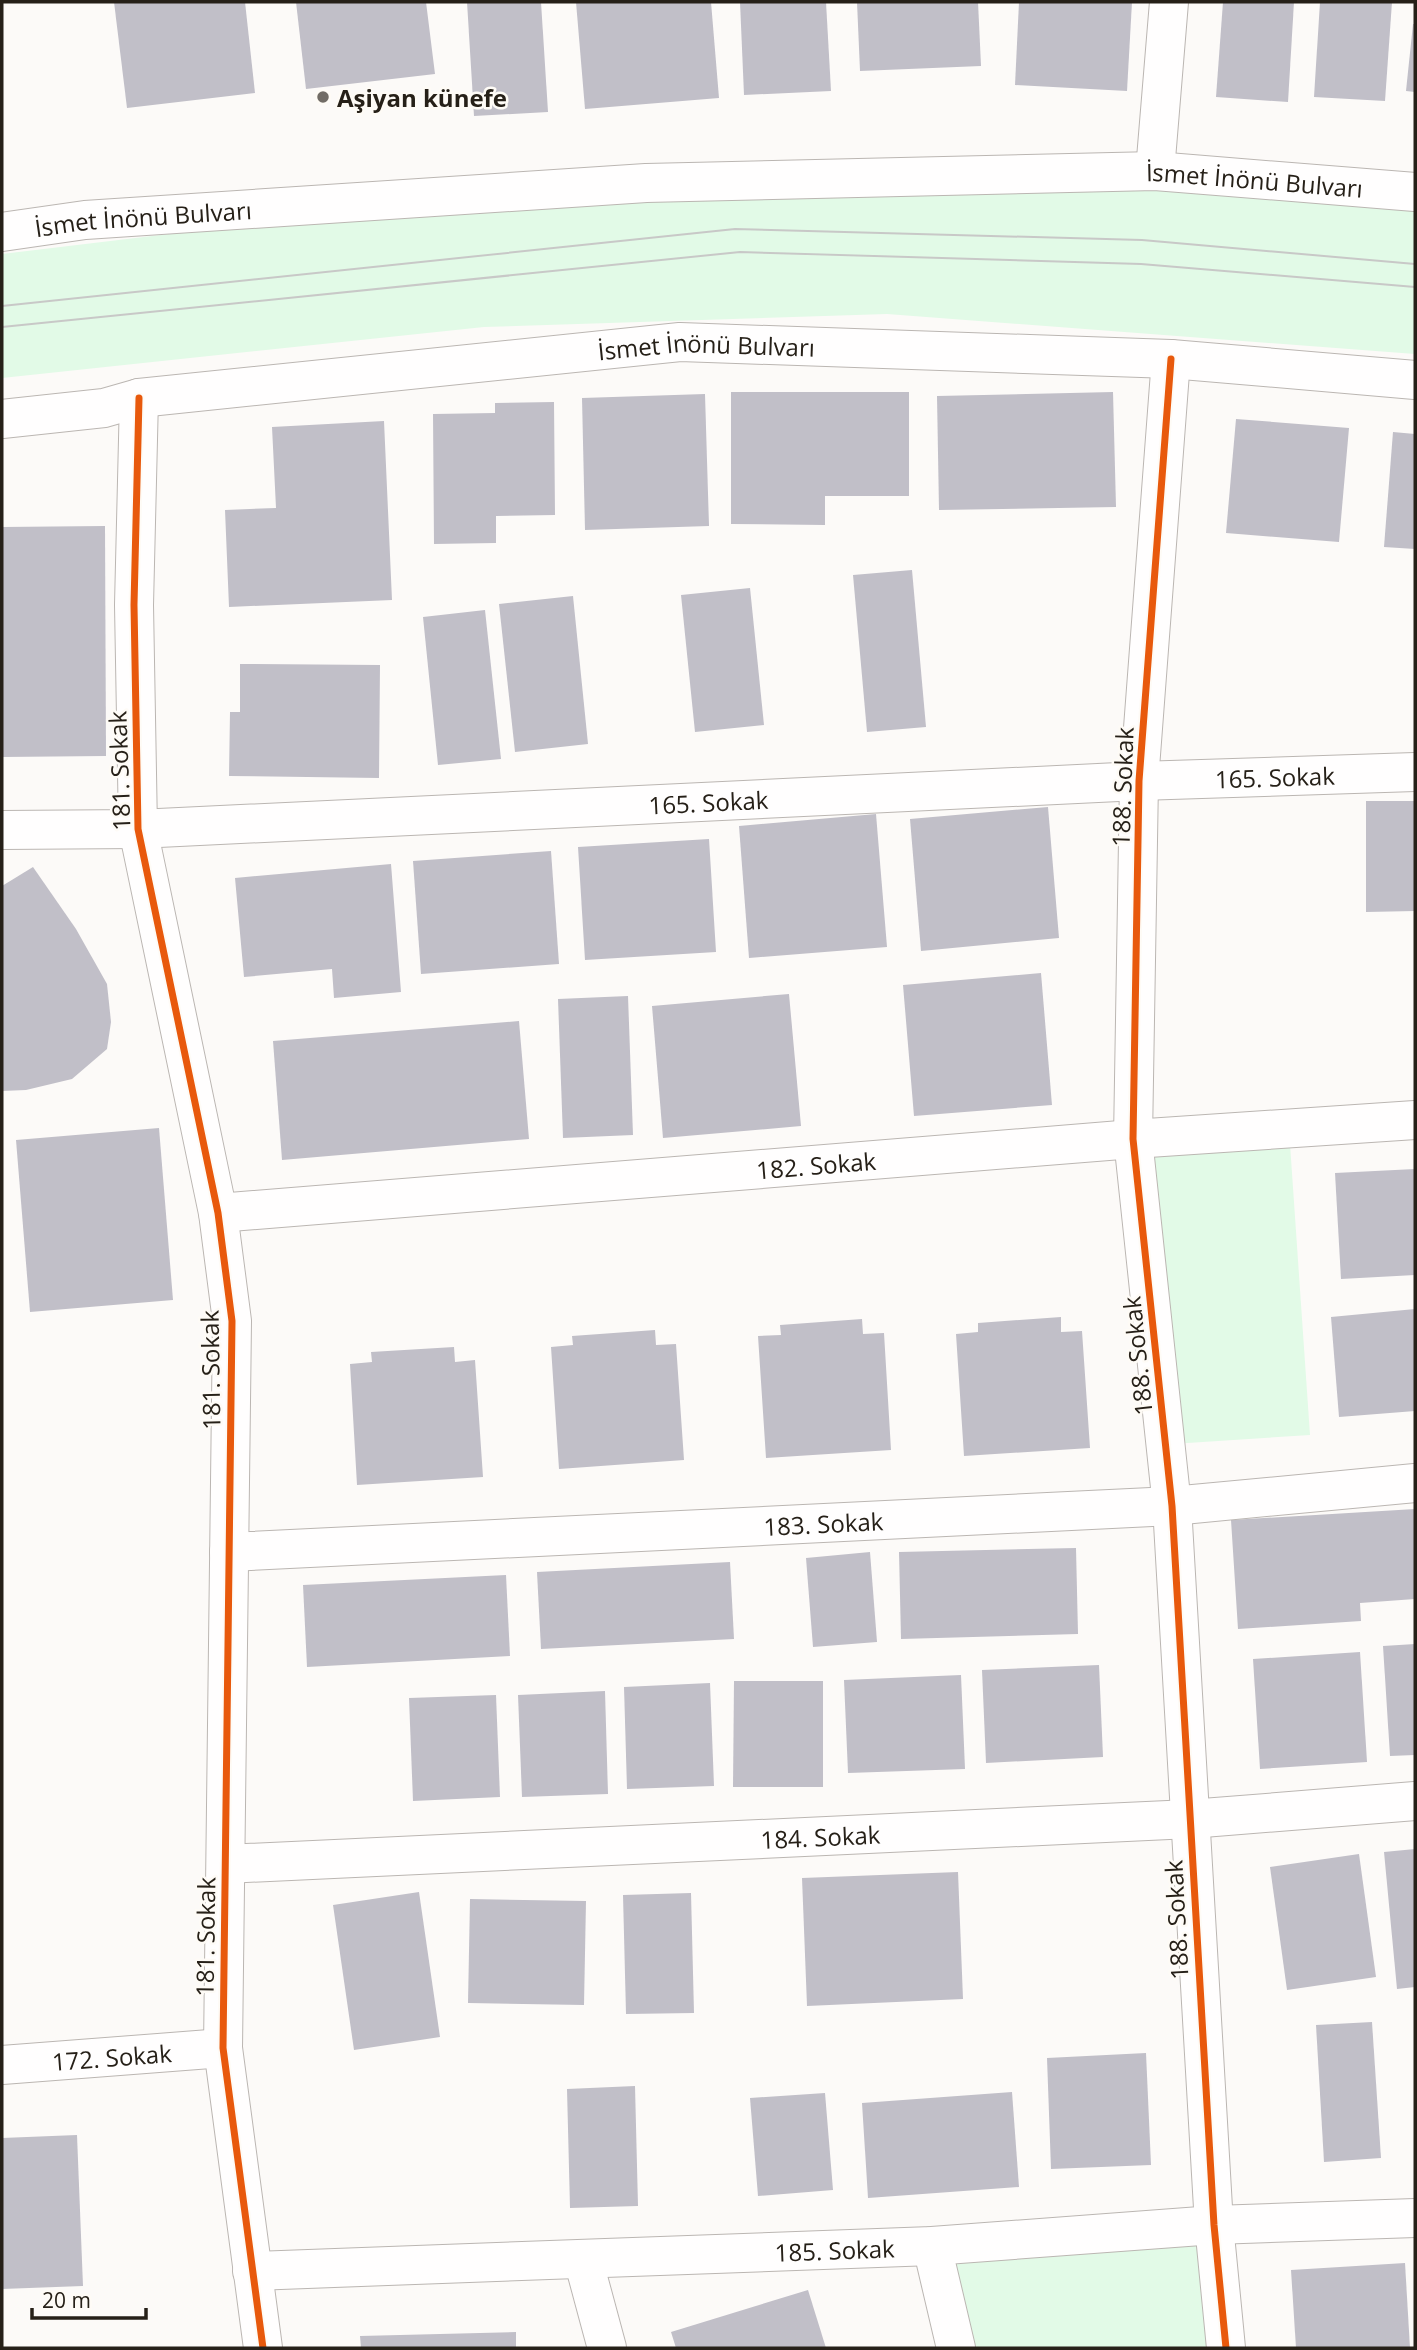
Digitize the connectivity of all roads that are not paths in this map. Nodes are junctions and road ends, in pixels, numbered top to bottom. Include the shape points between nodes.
1 (1169, 2) edge
2 (1155, 171) junction
3 (1415, 192) edge
4 (2, 232) edge
5 (1171, 359) junction
6 (1415, 380) edge
7 (139, 398) junction
8 (2, 419) edge
9 (1415, 772) edge
10 (1139, 781) junction
11 (138, 829) junction
12 (2, 830) edge
13 (1415, 1120) edge
14 (1133, 1139) junction
15 (218, 1213) junction
16 (1415, 1483) edge
17 (1172, 1506) junction
18 (229, 1552) junction
19 (1415, 1801) edge
20 (1189, 1819) junction
21 (226, 1864) junction
22 (223, 2048) junction
23 (2, 2065) edge
24 (1415, 2218) edge
25 (1213, 2224) junction
26 (932, 2246) junction
27 (583, 2259) junction
28 (252, 2272) junction
29 (263, 2348) edge
30 (607, 2348) edge
31 (956, 2348) edge
32 (1226, 2348) edge

1 - 2 street
2 - 3 street, İsmet İnönü Bulvarı
2 - 4 street, İsmet İnönü Bulvarı via 646,183 85,220
5 - 6 street, İsmet İnönü Bulvarı
5 - 7 street, İsmet İnönü Bulvarı via 680,342
5 - 10 street, 188. Sokak
7 - 8 street, İsmet İnönü Bulvarı via 104,408
7 - 11 street, 181. Sokak via 134,605
9 - 10 street, 165. Sokak
10 - 11 street, 165. Sokak
10 - 14 street, 188. Sokak
11 - 12 street, 165. Sokak
11 - 15 street, 181. Sokak
13 - 14 street, 182. Sokak
14 - 15 street, 182. Sokak
14 - 17 street, 188. Sokak
15 - 18 street, 181. Sokak via 232,1321
16 - 17 street, 183. Sokak
17 - 18 street, 183. Sokak
17 - 20 street, 188. Sokak
18 - 21 street, 181. Sokak
19 - 20 street, 184. Sokak
20 - 21 street, 184. Sokak
20 - 25 street, 188. Sokak
21 - 22 street, 181. Sokak
22 - 23 street, 172. Sokak
22 - 28 street, 181. Sokak
24 - 25 street, 185. Sokak
25 - 26 street, 185. Sokak
25 - 32 street, 188. Sokak
26 - 27 street, 185. Sokak
26 - 31 street
27 - 28 street, 185. Sokak
27 - 30 street
28 - 29 street, 181. Sokak

